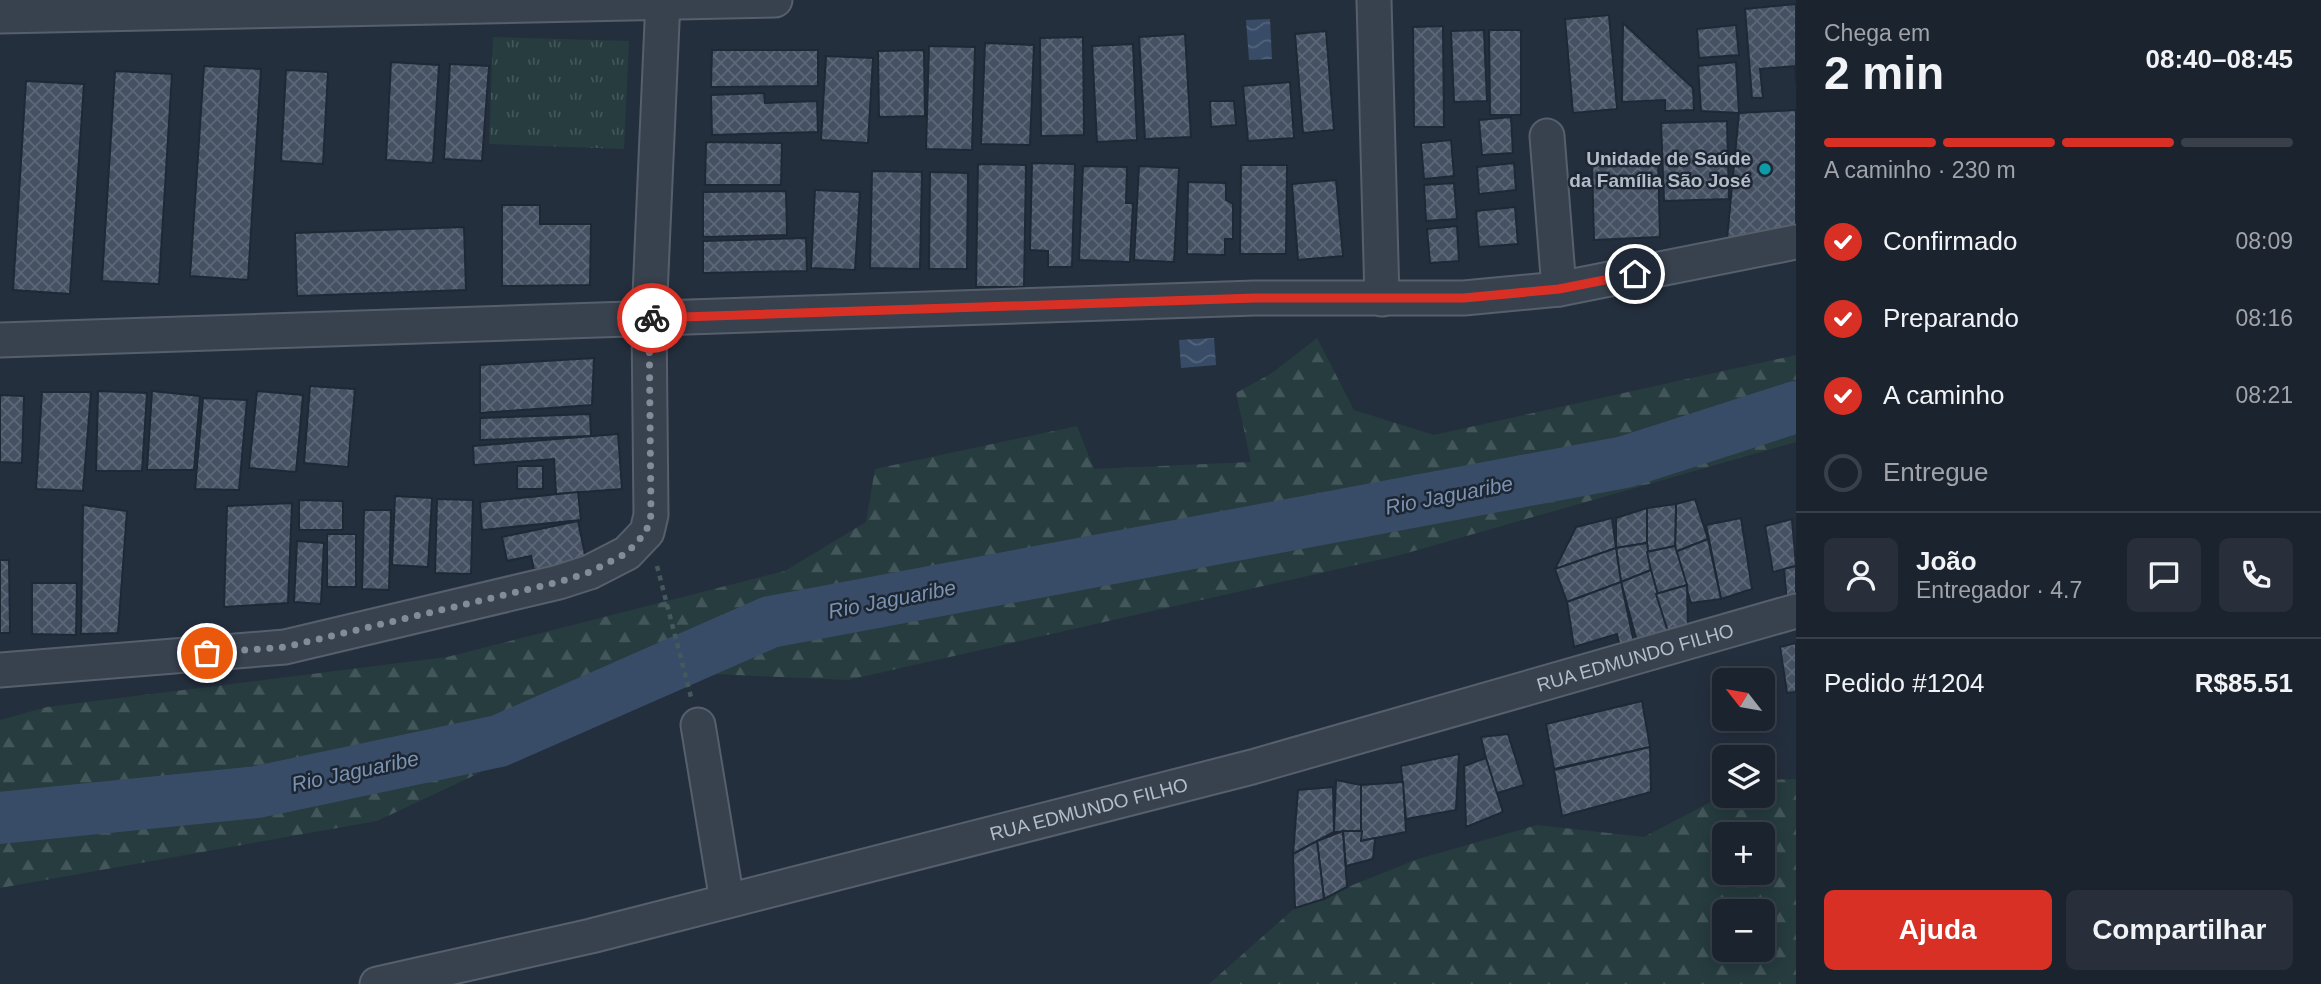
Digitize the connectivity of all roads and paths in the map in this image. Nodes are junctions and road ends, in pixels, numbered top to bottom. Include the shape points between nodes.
1 (775, 0) edge
2 (1374, 0) edge
3 (663, 2) edge
4 (0, 16) edge
5 (1547, 136) dead end
6 (1796, 242) edge
7 (1559, 289) junction
8 (1382, 299) junction
9 (649, 318) junction
10 (0, 340) edge
11 (665, 593) dead end
12 (1796, 611) edge
13 (0, 670) edge
14 (698, 725) joint
15 (727, 901) junction
16 (377, 984) edge

1 - 3 street
2 - 8 street
3 - 4 street
3 - 9 street
5 - 7 street
6 - 7 street
7 - 8 street via 1464,298
8 - 9 street via 1255,298
9 - 10 street
9 - 13 street via 651,515 639,544 612,562 559,582 285,647
11 - 14 path
12 - 15 street, RUA EDMUNDO FILHO via 1252,767
14 - 15 street
15 - 16 street, RUA EDMUNDO FILHO

